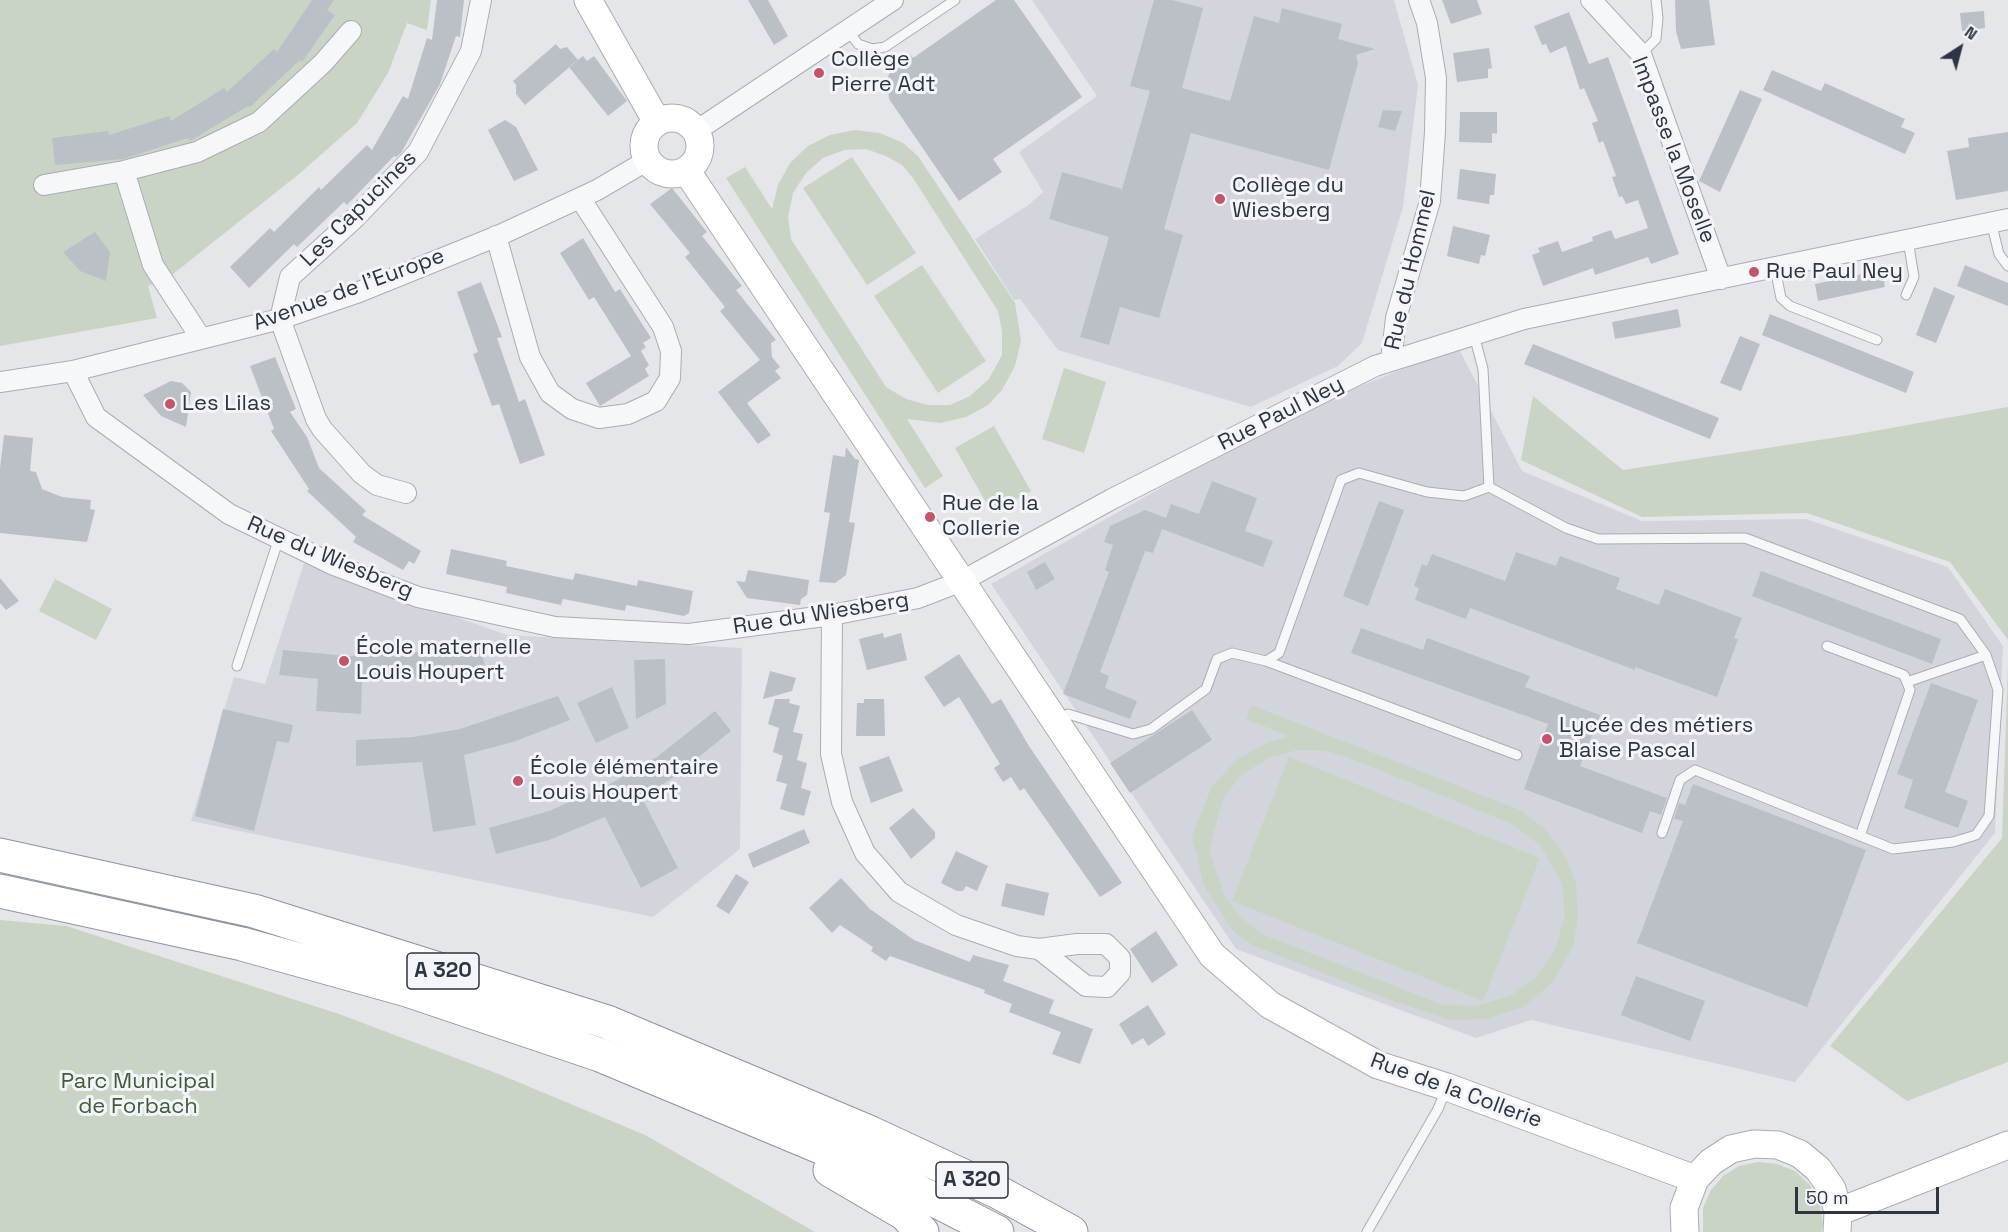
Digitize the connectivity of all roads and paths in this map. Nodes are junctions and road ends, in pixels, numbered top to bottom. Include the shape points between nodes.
1 (481, 0) edge
2 (588, 0) edge
3 (955, 0) edge
4 (1419, 0) edge
5 (1591, 0) edge
6 (1656, 0) edge
7 (889, 1) edge
8 (847, 29) junction
9 (351, 32) dead end
10 (1641, 54) junction
11 (657, 122) junction
12 (696, 131) junction
13 (648, 160) junction
14 (686, 170) junction
15 (124, 171) junction
16 (44, 185) dead end
17 (580, 198) junction
18 (2000, 220) edge
19 (496, 236) junction
20 (1908, 240) junction
21 (2008, 266) edge
22 (1775, 268) junction
23 (1721, 279) junction
24 (1906, 295) dead end
25 (280, 320) junction
26 (1474, 335) junction
27 (201, 338) junction
28 (1877, 340) dead end
29 (1391, 361) junction
30 (74, 371) junction
31 (0, 382) edge
32 (1489, 486) junction
33 (406, 493) dead end
34 (279, 538) junction
35 (962, 581) junction
36 (832, 615) junction
37 (1827, 646) dead end
38 (1986, 655) junction
39 (1266, 661) junction
40 (237, 666) dead end
41 (1907, 682) junction
42 (1056, 721) junction
43 (1517, 755) dead end
44 (1662, 833) dead end
45 (1860, 836) junction
46 (0, 855) edge
47 (0, 891) edge
48 (1039, 949) dead end
49 (600, 1055) junction
50 (1447, 1087) junction
51 (2008, 1145) edge
52 (1695, 1179) junction
53 (1838, 1222) edge
54 (922, 1232) edge
55 (997, 1232) edge
56 (1071, 1232) edge
57 (1367, 1232) edge
58 (1685, 1232) edge

1 - 25 street, Les Capucines via 471,51 418,152 356,217 290,277
2 - 11 street
3 - 8 lane via 885,47 872,49 858,44
4 - 29 street, Rue du Hommel via 1436,78 1430,201 1396,318
5 - 10 street, Impasse la Moselle
6 - 10 lane via 1656,39
7 - 8 street
8 - 12 street
9 - 15 street via 259,122 197,152
10 - 23 street, Impasse la Moselle
11 - 12 street via 678,119
11 - 13 street via 645,139
12 - 14 street via 699,153
13 - 14 street via 665,173
13 - 17 street, Avenue de l'Europe
14 - 35 street, Rue de la Collerie
15 - 16 street
15 - 27 street via 153,264
17 - 19 street, Avenue de l'Europe
17 - 19 street via 663,327 671,351 670,378 656,401 628,414 599,418 572,410 550,393 530,357
18 - 20 street, Rue Paul Ney
18 - 21 lane via 1999,254
19 - 25 street, Avenue de l'Europe
20 - 22 street, Rue Paul Ney
20 - 24 lane via 1914,277
22 - 23 street, Rue Paul Ney
22 - 28 lane via 1781,298 1790,306
23 - 26 street, Rue Paul Ney via 1524,320
25 - 27 street, Avenue de l'Europe
25 - 33 street via 322,429 362,474 377,484
26 - 29 street, Rue Paul Ney
26 - 32 lane via 1483,369
27 - 30 street, Avenue de l'Europe
29 - 35 street, Rue Paul Ney via 1112,500
30 - 31 street, Avenue de l'Europe
30 - 34 street, Rue du Wiesberg via 96,417 230,514
32 - 38 lane via 1566,528 1598,539 1745,538 1960,620
32 - 39 lane via 1464,496 1427,492 1359,473 1341,480 1279,653
34 - 36 street, Rue du Wiesberg via 334,565 418,597 555,627 689,634
34 - 40 lane
35 - 36 street, Rue du Wiesberg via 918,598
35 - 42 street, Rue de la Collerie
36 - 48 street via 831,754 842,802 866,853 899,892 956,925 1017,946
37 - 41 lane via 1904,675
38 - 41 lane
38 - 45 lane via 1998,690 1989,816 1983,825 1976,835 1953,842 1893,849
39 - 42 lane via 1232,653 1217,659 1206,689 1142,732 1133,734 1068,714
39 - 43 lane
41 - 45 lane via 1910,690
42 - 50 street, Rue de la Collerie via 1212,955 1270,1005 1321,1035 1378,1065
44 - 45 lane via 1680,780 1695,771
46 - 56 highway, A 320 via 254,911 607,1022 872,1133 998,1192
47 - 49 highway, A 320 via 253,947 407,990
49 - 54 highway via 724,1121 823,1166 904,1214
49 - 55 highway, A 320 via 878,1171
50 - 52 street, Rue de la Collerie
50 - 57 lane
51 - 53 street
52 - 53 street via 1731,1149 1754,1144 1778,1145 1800,1154 1818,1169 1832,1189
52 - 58 street via 1684,1208

